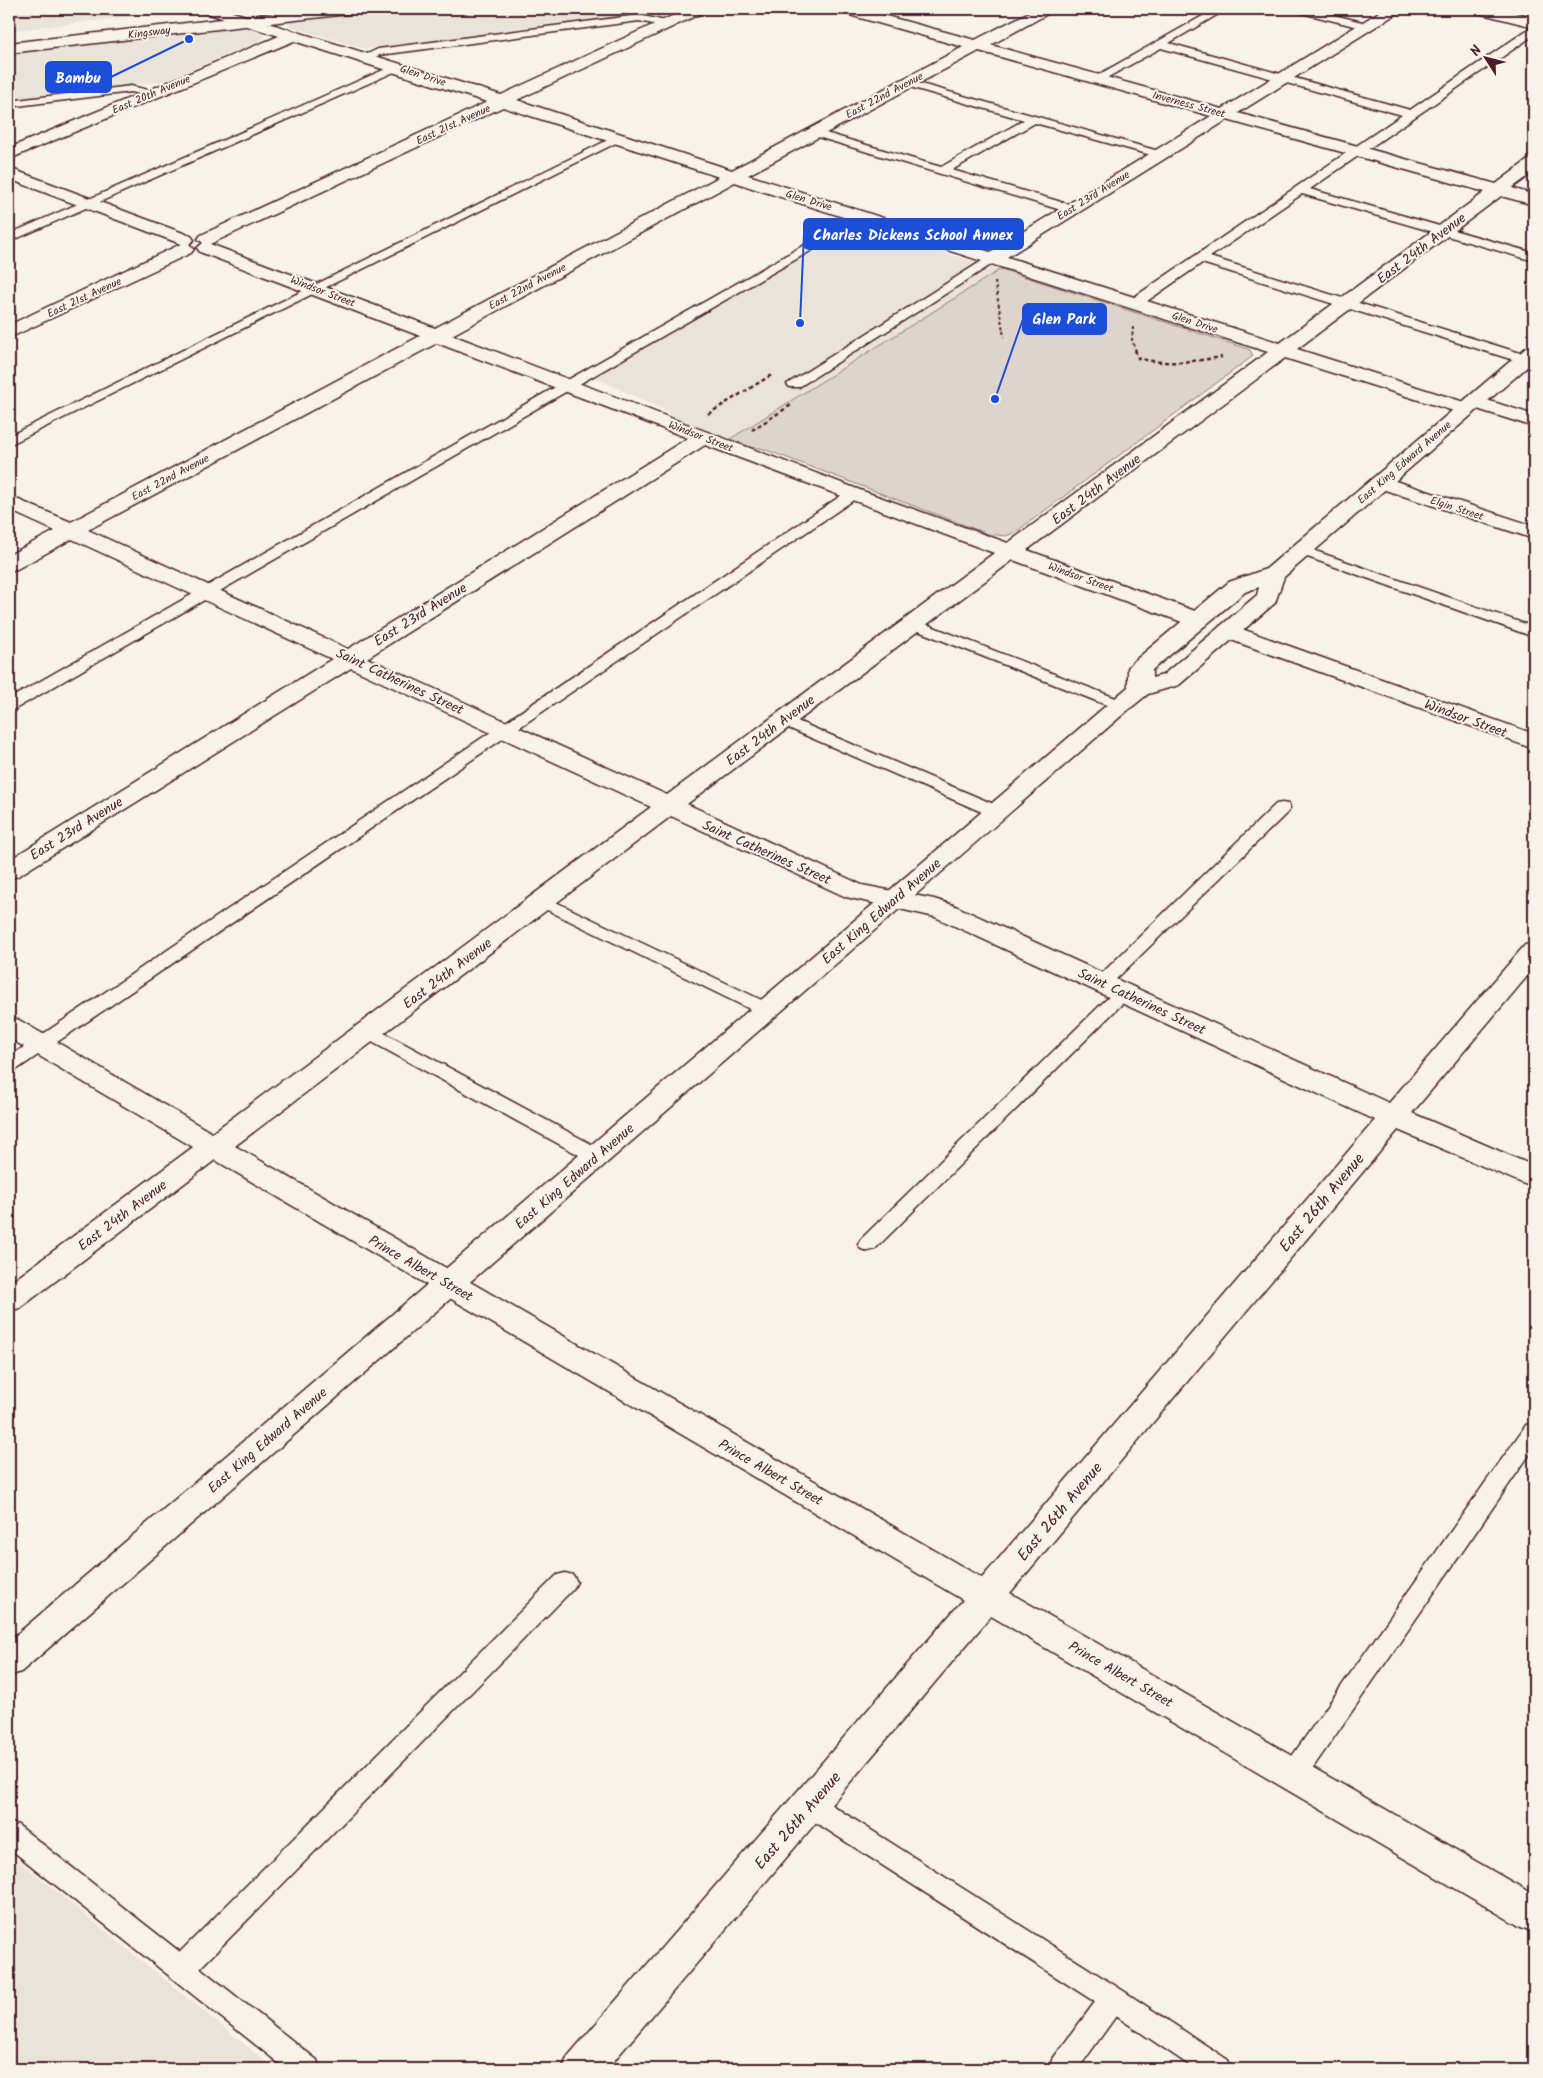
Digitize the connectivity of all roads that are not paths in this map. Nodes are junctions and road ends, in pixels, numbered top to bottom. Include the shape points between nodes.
1 (348, 9) edge
2 (699, 9) edge
3 (844, 9) edge
4 (1046, 9) edge
5 (1222, 9) edge
6 (1298, 9) edge
7 (1394, 9) edge
8 (1478, 9) edge
9 (213, 10) edge
10 (248, 15) edge
11 (1534, 22) edge
12 (666, 24) junction
13 (1366, 26) junction
14 (1534, 30) edge
15 (294, 35) junction
16 (9, 37) edge
17 (1160, 44) junction
18 (978, 46) junction
19 (9, 48) edge
20 (366, 57) junction
21 (397, 67) junction
22 (1281, 78) junction
23 (1097, 79) junction
24 (907, 83) junction
25 (153, 94) junction
26 (502, 100) junction
27 (9, 104) edge
28 (1223, 114) junction
29 (1412, 114) junction
30 (1034, 119) junction
31 (815, 133) junction
32 (616, 138) junction
33 (1358, 150) junction
34 (9, 154) edge
35 (1158, 154) junction
36 (1534, 164) edge
37 (943, 170) junction
38 (9, 172) edge
39 (734, 176) junction
40 (1300, 190) junction
41 (1499, 190) junction
42 (1534, 200) edge
43 (88, 203) junction
44 (1071, 209) junction
45 (862, 216) junction
46 (1444, 231) junction
47 (9, 238) edge
48 (207, 244) junction
49 (185, 245) junction
50 (1534, 257) edge
51 (1200, 258) junction
52 (993, 267) junction
53 (316, 289) junction
54 (1135, 303) junction
55 (1346, 304) junction
56 (9, 332) edge
57 (435, 335) junction
58 (1283, 350) junction
59 (1530, 355) edge
60 (794, 384) dead end
61 (569, 386) junction
62 (1471, 405) junction
63 (1534, 421) edge
64 (704, 437) junction
65 (9, 441) edge
66 (1380, 482) junction
67 (853, 494) junction
68 (9, 502) edge
69 (71, 531) junction
70 (1534, 533) edge
71 (1302, 550) junction
72 (1011, 552) junction
73 (9, 564) edge
74 (1274, 574) junction
75 (208, 593) junction
76 (1198, 620) junction
77 (913, 624) junction
78 (1228, 631) junction
79 (1534, 632) edge
80 (350, 658) junction
81 (1140, 689) junction
82 (9, 706) edge
83 (1120, 706) junction
84 (783, 720) junction
85 (505, 731) junction
86 (1534, 742) edge
87 (668, 807) junction
88 (1282, 808) dead end
89 (997, 812) junction
90 (9, 871) edge
91 (893, 899) junction
92 (543, 901) junction
93 (1534, 951) edge
94 (1114, 987) junction
95 (767, 1010) junction
96 (9, 1026) edge
97 (368, 1032) junction
98 (40, 1044) junction
99 (9, 1066) edge
100 (1394, 1117) junction
101 (213, 1147) junction
102 (597, 1156) junction
103 (1534, 1178) edge
104 (868, 1244) dead end
105 (448, 1284) junction
106 (9, 1300) edge
107 (1534, 1431) edge
108 (565, 1582) dead end
109 (987, 1596) junction
110 (9, 1662) edge
111 (1294, 1774) junction
112 (810, 1805) junction
113 (9, 1833) edge
114 (1534, 1915) edge
115 (181, 1969) junction
116 (1112, 1999) junction
117 (307, 2069) edge
118 (582, 2069) edge
119 (1062, 2069) edge
120 (1218, 2069) edge

1 - 10 street, Kingsway
2 - 12 street, East 21st Avenue
3 - 18 street, Inverness Street
4 - 18 street, East 22nd Avenue
5 - 17 lane
6 - 13 lane
7 - 13 street, East 23rd Avenue
8 - 11 street
9 - 10 street, Glen Drive
9 - 16 street, Kingsway
10 - 15 street, Glen Drive
10 - 19 street, Kingsway
12 - 20 lane via 639,18 378,52
12 - 26 street, East 21st Avenue
13 - 22 street, East 23rd Avenue
14 - 29 lane
15 - 20 street, Glen Drive
15 - 25 street, East 20th Avenue
17 - 22 lane
17 - 23 lane
18 - 23 street, Inverness Street
18 - 24 street, East 22nd Avenue
20 - 21 street, Glen Drive
21 - 26 street, Glen Drive
21 - 43 lane
22 - 28 street, East 23rd Avenue
22 - 29 lane
23 - 28 street, Inverness Street
24 - 30 lane
24 - 31 street, East 22nd Avenue
25 - 27 lane via 131,89
25 - 34 street, East 20th Avenue
26 - 32 street, Glen Drive
26 - 48 street, East 21st Avenue
28 - 33 street, Inverness Street
28 - 35 street, East 23rd Avenue
29 - 33 lane
30 - 35 lane
30 - 37 lane
31 - 37 lane
31 - 39 street, East 22nd Avenue
32 - 39 street, Glen Drive
32 - 53 lane
33 - 40 lane
33 - 41 street, Inverness Street
35 - 44 street, East 23rd Avenue
36 - 41 street, East 24th Avenue
37 - 44 lane
38 - 43 street
39 - 45 street, Glen Drive
39 - 57 street, East 22nd Avenue
40 - 46 lane
40 - 51 lane
41 - 42 street, Inverness Street
41 - 46 street, East 24th Avenue
43 - 47 lane
43 - 49 street
44 - 52 street, East 23rd Avenue
45 - 52 street, Glen Drive
45 - 61 lane
46 - 50 lane
46 - 55 street, East 24th Avenue
48 - 49 street via 198,250
48 - 53 street, Windsor Street
49 - 56 street, East 21st Avenue
51 - 54 lane
51 - 55 lane
52 - 54 street, Glen Drive
52 - 60 lane, East 23rd Avenue
53 - 57 street, Windsor Street
53 - 65 lane
54 - 58 street, Glen Drive
55 - 58 street, East 24th Avenue
55 - 59 lane
57 - 61 street, Windsor Street
57 - 69 street, East 22nd Avenue
58 - 62 street, Glen Drive
58 - 72 street, East 24th Avenue
59 - 62 street, East King Edward Avenue
61 - 64 street, Windsor Street
61 - 75 lane
62 - 63 street, Glen Drive
62 - 66 street, East King Edward Avenue
64 - 67 street, Windsor Street
64 - 80 street, East 23rd Avenue
66 - 70 street, Elgin Street
66 - 71 street, East King Edward Avenue
67 - 72 street, Windsor Street
67 - 85 lane
68 - 69 street, Saint Catherines Street
69 - 73 street, East 22nd Avenue
69 - 75 street, Saint Catherines Street
71 - 74 street, East King Edward Avenue
71 - 79 lane
72 - 76 street, Windsor Street
72 - 77 street, East 24th Avenue
74 - 76 street, East King Edward Avenue via 1237,587
74 - 78 street, East King Edward Avenue via 1267,598
75 - 80 street, Saint Catherines Street
75 - 82 lane via 180,606
76 - 81 street, East King Edward Avenue via 1140,668
77 - 83 lane
77 - 84 street, East 24th Avenue
78 - 81 street, East King Edward Avenue via 1171,680
78 - 86 street, Windsor Street
80 - 85 street, Saint Catherines Street
80 - 90 street, East 23rd Avenue
81 - 83 street, East King Edward Avenue
83 - 89 street, East King Edward Avenue
84 - 87 street, East 24th Avenue
84 - 89 lane
85 - 87 street, Saint Catherines Street
85 - 98 lane
87 - 91 street, Saint Catherines Street via 854,892
87 - 92 street, East 24th Avenue
88 - 94 lane
89 - 91 street, East King Edward Avenue
91 - 94 street, Saint Catherines Street via 934,907
91 - 95 street, East King Edward Avenue
92 - 95 lane
92 - 97 street, East 24th Avenue
93 - 100 street, East 26th Avenue
94 - 100 street, Saint Catherines Street
94 - 104 lane
95 - 102 street, East King Edward Avenue
96 - 98 street, Prince Albert Street
97 - 101 street, East 24th Avenue
97 - 102 lane
98 - 99 lane
98 - 101 street, Prince Albert Street
100 - 103 street, Saint Catherines Street
100 - 109 street, East 26th Avenue
101 - 105 street, Prince Albert Street
101 - 106 street, East 24th Avenue
102 - 105 street, East King Edward Avenue
105 - 109 street, Prince Albert Street
105 - 110 street, East King Edward Avenue
107 - 111 lane
108 - 115 lane
109 - 111 street, Prince Albert Street
109 - 112 street, East 26th Avenue
111 - 114 street, Prince Albert Street
112 - 116 lane
112 - 118 street, East 26th Avenue
113 - 115 lane
115 - 117 lane
116 - 119 lane
116 - 120 lane

